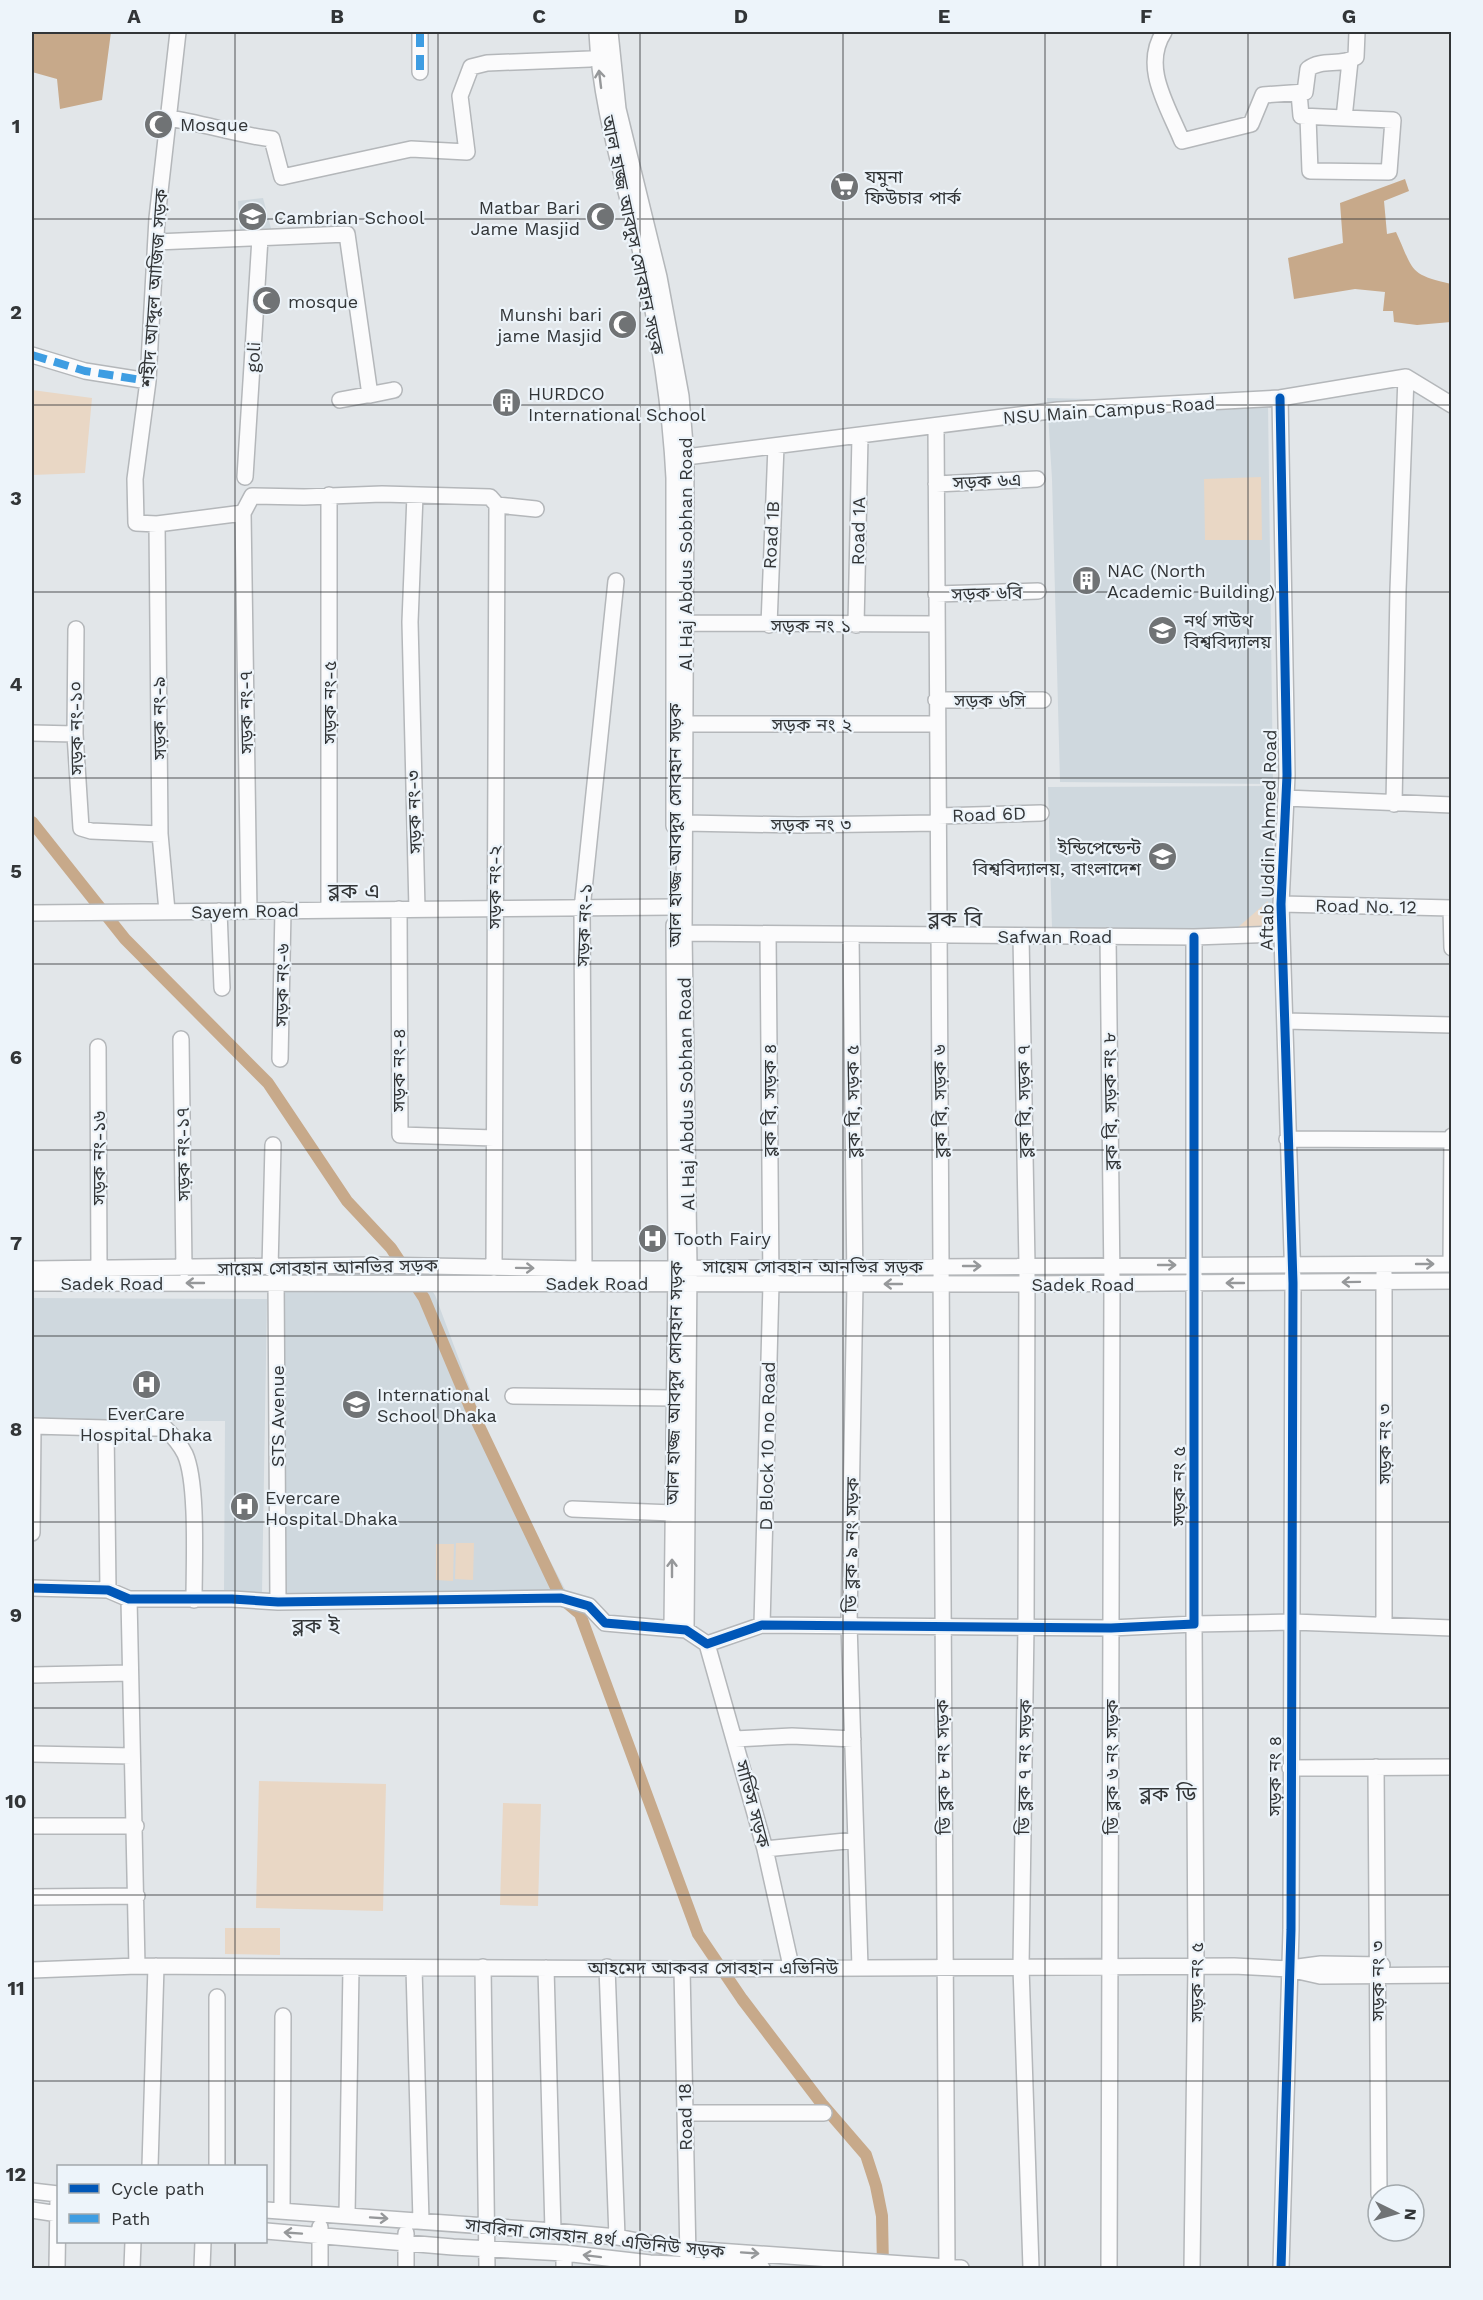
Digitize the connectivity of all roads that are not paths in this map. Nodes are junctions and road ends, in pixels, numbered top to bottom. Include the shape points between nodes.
1 (178, 32) edge
2 (420, 32) edge
3 (597, 32) edge
4 (610, 32) edge
5 (1164, 32) edge
6 (1357, 32) edge
7 (590, 58) dead end
8 (1350, 61) junction
9 (420, 72) dead end
10 (1299, 93) junction
11 (1308, 117) junction
12 (168, 118) junction
13 (1344, 118) junction
14 (260, 238) junction
15 (156, 242) junction
16 (658, 272) joint
17 (32, 355) edge
18 (1406, 377) junction
19 (148, 381) junction
20 (1280, 398) junction
21 (340, 400) dead end
22 (1452, 405) edge
23 (936, 426) junction
24 (860, 436) junction
25 (776, 446) junction
26 (686, 457) junction
27 (245, 477) dead end
28 (1037, 479) dead end
29 (936, 484) junction
30 (329, 495) junction
31 (415, 495) junction
32 (497, 506) junction
33 (536, 509) dead end
34 (243, 513) junction
35 (157, 524) junction
36 (616, 581) dead end
37 (1038, 591) dead end
38 (936, 594) junction
39 (685, 623) junction
40 (769, 624) junction
41 (936, 624) junction
42 (856, 625) junction
43 (76, 629) dead end
44 (936, 700) junction
45 (1043, 700) dead end
46 (687, 724) junction
47 (936, 724) junction
48 (32, 733) edge
49 (75, 734) junction
50 (1286, 798) junction
51 (1394, 804) junction
52 (1452, 805) edge
53 (1041, 813) dead end
54 (938, 819) junction
55 (684, 823) junction
56 (160, 834) junction
57 (1281, 904) junction
58 (674, 907) junction
59 (494, 908) junction
60 (1451, 908) edge
61 (399, 909) junction
62 (417, 909) junction
63 (582, 909) junction
64 (284, 910) junction
65 (329, 910) junction
66 (167, 911) junction
67 (219, 911) junction
68 (249, 911) junction
69 (32, 913) edge
70 (684, 933) junction
71 (768, 934) junction
72 (1282, 934) junction
73 (851, 935) junction
74 (938, 936) junction
75 (1021, 936) junction
76 (1108, 936) junction
77 (1194, 937) junction
78 (1452, 948) edge
79 (222, 988) dead end
80 (1285, 1021) junction
81 (1452, 1025) edge
82 (181, 1038) dead end
83 (98, 1047) dead end
84 (280, 1059) dead end
85 (1452, 1136) edge
86 (494, 1138) junction
87 (1287, 1139) junction
88 (1451, 1140) edge
89 (273, 1145) dead end
90 (1293, 1264) junction
91 (1385, 1264) junction
92 (1451, 1264) edge
93 (1027, 1265) junction
94 (1112, 1265) junction
95 (1194, 1265) junction
96 (769, 1266) junction
97 (855, 1266) junction
98 (942, 1266) junction
99 (682, 1267) junction
100 (273, 1268) junction
101 (494, 1268) junction
102 (32, 1269) edge
103 (99, 1269) junction
104 (184, 1269) junction
105 (584, 1269) junction
106 (1452, 1281) edge
107 (32, 1282) edge
108 (1384, 1282) junction
109 (681, 1283) junction
110 (1194, 1283) junction
111 (1293, 1283) junction
112 (278, 1284) junction
113 (771, 1284) junction
114 (855, 1284) junction
115 (942, 1284) junction
116 (1026, 1284) junction
117 (1112, 1284) junction
118 (513, 1396) dead end
119 (674, 1398) junction
120 (32, 1426) edge
121 (106, 1428) junction
122 (572, 1509) dead end
123 (673, 1513) junction
124 (32, 1514) edge
125 (32, 1533) edge
126 (32, 1588) edge
127 (108, 1590) junction
128 (129, 1599) junction
129 (194, 1600) junction
130 (278, 1602) junction
131 (1293, 1622) junction
132 (849, 1624) junction
133 (1194, 1624) junction
134 (762, 1625) junction
135 (941, 1625) junction
136 (1384, 1625) junction
137 (1026, 1626) junction
138 (679, 1628) junction
139 (1111, 1628) junction
140 (1452, 1628) edge
141 (707, 1644) junction
142 (130, 1673) junction
143 (32, 1676) edge
144 (853, 1738) junction
145 (735, 1739) junction
146 (32, 1754) edge
147 (132, 1756) junction
148 (1376, 1767) junction
149 (1452, 1767) edge
150 (1290, 1768) junction
151 (32, 1826) edge
152 (136, 1826) junction
153 (856, 1840) junction
154 (765, 1849) junction
155 (137, 1896) junction
156 (32, 1897) edge
157 (1452, 1965) edge
158 (137, 1966) junction
159 (156, 1966) junction
160 (791, 1966) junction
161 (1111, 1966) junction
162 (1196, 1966) junction
163 (608, 1967) junction
164 (860, 1967) junction
165 (946, 1967) junction
166 (1021, 1967) junction
167 (351, 1968) junction
168 (414, 1968) junction
169 (483, 1968) junction
170 (546, 1968) junction
171 (682, 1969) junction
172 (1289, 1969) junction
173 (32, 1970) edge
174 (1377, 1971) junction
175 (1452, 1975) edge
176 (217, 1997) dead end
177 (283, 2016) dead end
178 (686, 2113) junction
179 (824, 2113) dead end
180 (150, 2165) edge
181 (217, 2165) edge
182 (1379, 2183) edge
183 (32, 2191) edge
184 (57, 2194) edge
185 (32, 2210) edge
186 (267, 2210) edge
187 (282, 2211) junction
188 (57, 2214) edge
189 (320, 2214) junction
190 (347, 2216) junction
191 (414, 2221) junction
192 (487, 2226) junction
193 (267, 2231) edge
194 (554, 2231) junction
195 (320, 2235) junction
196 (617, 2237) junction
197 (406, 2242) junction
198 (57, 2243) edge
199 (133, 2243) edge
200 (203, 2243) edge
201 (650, 2245) junction
202 (688, 2248) junction
203 (488, 2249) junction
204 (564, 2261) edge
205 (650, 2266) edge
206 (688, 2266) junction
207 (57, 2268) edge
208 (132, 2268) edge
209 (202, 2268) edge
210 (320, 2268) edge
211 (406, 2268) edge
212 (488, 2268) edge
213 (740, 2268) edge
214 (762, 2268) edge
215 (951, 2268) edge
216 (1030, 2268) edge
217 (1109, 2268) edge
218 (1191, 2268) edge
219 (1281, 2268) edge

1 - 12 street, শহীদ আব্দুল আজিজ সড়ক
2 - 9 street
58 -> 3 street, আল হাজ্জ আবদুস সোবহান সড়ক via 671,424 646,274 602,93
4 - 16 street, আল হাজ্জ আবদুস সোবহান সড়ক via 618,109
5 - 10 street via 1156,44 1153,64 1182,141 1251,124 1263,95
6 - 8 street via 1356,57
7 - 12 street via 471,67 460,96 467,152 411,149 282,177 272,139
8 - 10 street via 1315,63 1308,69 1306,90
8 - 13 street
10 - 11 street via 1301,116
11 - 13 street
11 - 13 street via 1310,171 1389,172 1393,120
12 - 15 street, শহীদ আব্দুল আজিজ সড়ক
14 - 15 street
14 - 21 street via 347,234 369,383 370,395 394,390 373,394 362,396
14 - 27 street, goli
15 - 19 street, শহীদ আব্দুল আজিজ সড়ক
16 - 26 street, Al Haj Abdus Sobhan Road via 681,396
17 - 19 street via 85,371
18 - 20 street, NSU Main Campus Road
18 - 22 street
18 - 51 street
19 - 35 street, শহীদ আব্দুল আজিজ সড়ক via 135,479 136,523
20 - 23 street, NSU Main Campus Road via 1058,410
20 - 50 street, Aftab Uddin Ahmed Road
23 - 24 street, NSU Main Campus Road
23 - 29 street, ব্লক বি, সড়ক ৬
24 - 25 street, NSU Main Campus Road
24 - 42 street, Road 1A
25 - 26 street, NSU Main Campus Road
25 - 40 street, Road 1B
26 - 39 street, Al Haj Abdus Sobhan Road
28 - 29 street, সড়ক ৬এ
29 - 38 street, ব্লক বি, সড়ক ৬
30 - 31 street
30 - 34 street via 252,496
30 - 65 street, সড়ক নং-৫
31 - 32 street via 490,497
31 - 62 street, সড়ক নং-৩ via 411,714
32 - 33 street
32 - 59 street, সড়ক নং-২
34 - 35 street
34 - 68 street, সড়ক নং-৭
35 - 56 street, সড়ক নং-৯
36 - 63 street, সড়ক নং-১
37 - 38 street, সড়ক ৬বি
38 - 41 street, ব্লক বি, সড়ক ৬
39 - 40 street, সড়ক নং ১
39 - 46 street, Al Haj Abdus Sobhan Road
40 - 42 street, সড়ক নং ১
41 - 42 street, সড়ক নং ১
41 - 44 street, ব্লক বি, সড়ক ৬
43 - 49 street, সড়ক নং-১০
44 - 45 street, সড়ক ৬সি
44 - 47 street, ব্লক বি, সড়ক ৬
46 - 47 street, সড়ক নং ২
46 - 55 street, Al Haj Abdus Sobhan Road
47 - 54 street, ব্লক বি, সড়ক ৬
48 - 49 street
49 - 56 street, সড়ক নং-১০ via 81,828
50 - 51 street
50 - 57 street, Aftab Uddin Ahmed Road
51 - 52 street
53 - 54 street, Road 6D
54 - 55 street, সড়ক নং ৩ via 798,825
54 - 74 street, ব্লক বি, সড়ক ৬
55 - 70 street, Al Haj Abdus Sobhan Road
56 - 66 street, সড়ক নং-৯
57 - 60 street, Road No. 12
57 - 72 street, Aftab Uddin Ahmed Road
58 - 63 street, Sayem Road
58 - 99 street, আল হাজ্জ আবদুস সোবহান সড়ক
59 - 62 street, Sayem Road
59 - 63 street, Sayem Road
59 - 86 street, সড়ক নং-২
60 - 78 street
61 - 62 street, Sayem Road
61 - 65 street, Sayem Road
61 - 86 street, সড়ক নং-৪ via 400,1135
63 - 105 street, সড়ক নং-১
64 - 65 street, Sayem Road
64 - 68 street, Sayem Road
64 - 84 street, সড়ক নং-৬
66 - 67 street, Sayem Road
66 - 69 street, Sayem Road
67 - 68 street, Sayem Road
67 - 79 street
70 - 71 street, Safwan Road
70 - 99 street, Al Haj Abdus Sobhan Road
71 - 73 street, Safwan Road
71 - 96 street, ব্লক বি, সড়ক ৪
72 - 77 street, Safwan Road
72 - 80 street, Aftab Uddin Ahmed Road
73 - 74 street, Safwan Road
73 - 97 street, ব্লক বি, সড়ক ৫
74 - 75 street, Safwan Road
74 - 98 street, ব্লক বি, সড়ক ৬
75 - 76 street, Safwan Road
75 - 93 street, ব্লক বি, সড়ক ৭
76 - 77 street, Safwan Road
76 - 94 street, ব্লক বি, সড়ক নং ৮
77 - 95 street, সড়ক নং ৫
80 - 81 street
80 - 87 street, Aftab Uddin Ahmed Road
82 - 104 street, সড়ক নং-১৭
83 - 103 street, সড়ক নং-১৬
85 - 88 street
86 - 101 street, সড়ক নং-২
87 - 88 street
87 - 90 street, Aftab Uddin Ahmed Road
88 - 92 street
89 - 100 street, STS Avenue
90 - 91 street, সায়েম সোবহান আনভির সড়ক
90 - 95 street, সায়েম সোবহান আনভির সড়ক
90 - 111 street, Aftab Uddin Ahmed Road
91 -> 92 street, সায়েম সোবহান আনভির সড়ক
91 - 108 street, সড়ক নং ৩
93 - 94 street, সায়েম সোবহান আনভির সড়ক
98 -> 93 street, সায়েম সোবহান আনভির সড়ক
93 - 116 street, ডি ব্লক ৭ নং সড়ক
94 -> 95 street, সায়েম সোবহান আনভির সড়ক
94 - 117 street, ডি ব্লক ৬ নং সড়ক
95 - 110 street, সড়ক নং ৫
96 - 97 street, সায়েম সোবহান আনভির সড়ক
96 - 99 street, সায়েম সোবহান আনভির সড়ক
96 - 113 street, D Block 10 no Road
97 - 98 street, সায়েম সোবহান আনভির সড়ক
97 - 114 street, ডি ব্লক ৯ নং সড়ক
98 - 115 street, ডি ব্লক ৮ নং সড়ক
99 - 105 street, সায়েম সোবহান আনভির সড়ক
99 - 109 street, Al Haj Abdus Sobhan Road
100 - 101 street, সায়েম সোবহান আনভির সড়ক
100 - 104 street, সায়েম সোবহান আনভির সড়ক
100 - 112 street, STS Avenue
101 -> 105 street, সায়েম সোবহান আনভির সড়ক
102 - 103 street, সায়েম সোবহান আনভির সড়ক
103 - 104 street, সায়েম সোবহান আনভির সড়ক
106 - 108 street, Sadek Road
112 -> 107 street, Sadek Road
108 -> 111 street, Sadek Road
108 - 136 street, সড়ক নং ৩
109 - 112 street, Sadek Road
109 - 113 street, Sadek Road
109 - 119 street, আল হাজ্জ আবদুস সোবহান সড়ক
109 - 138 street, Al Haj Abdus Sobhan Road
111 -> 110 street, Sadek Road
110 - 117 street, Sadek Road
110 - 133 street, সড়ক নং ৫
111 - 131 street, সড়ক নং ৪
112 - 130 street, STS Avenue
113 - 114 street, Sadek Road
113 - 134 street, D Block 10 no Road
115 -> 114 street, Sadek Road
114 - 132 street, ডি ব্লক ৯ নং সড়ক
115 - 116 street, Sadek Road
115 - 135 street, ডি ব্লক ৮ নং সড়ক
116 - 117 street, Sadek Road
116 - 137 street, ডি ব্লক ৭ নং সড়ক
117 - 139 street, ডি ব্লক ৬ নং সড়ক
118 - 119 street
119 - 123 street, আল হাজ্জ আবদুস সোবহান সড়ক
120 - 121 street
120 - 124 street
121 - 127 street
121 - 129 street via 165,1428 185,1455 192,1476
122 - 123 street
138 -> 123 street, আল হাজ্জ আবদুস সোবহান সড়ক
124 - 125 street
126 - 127 street
127 - 128 street
128 - 129 street
128 - 142 street
129 - 130 street
130 - 138 street via 561,1598 589,1606 605,1623
131 - 133 street
131 - 136 street
131 - 150 street, সড়ক নং ৪
132 - 134 street
132 - 135 street
132 - 144 street, ডি ব্লক ৯ নং সড়ক
133 - 139 street
133 - 162 street, সড়ক নং ৫
134 - 141 street
135 - 137 street
135 - 165 street, ডি ব্লক ৮ নং সড়ক
136 - 140 street
137 - 139 street
137 - 166 street, ডি ব্লক ৭ নং সড়ক
138 - 141 street
139 - 161 street, ডি ব্লক ৬ নং সড়ক
141 - 145 street, সার্ভিস সড়ক
142 - 143 street
142 - 147 street
144 - 145 street
144 - 153 street, ডি ব্লক ৯ নং সড়ক
145 - 154 street, সার্ভিস সড়ক
146 - 147 street
147 - 152 street
148 - 149 street
148 - 150 street
148 - 174 street, সড়ক নং ৩
150 - 172 street, সড়ক নং ৪
151 - 152 street
152 - 155 street
153 - 154 street
153 - 164 street, ডি ব্লক ৯ নং সড়ক
154 - 160 street, সার্ভিস সড়ক
155 - 156 street
155 - 158 street
157 - 174 street, আহমেদ আকবর সোবহান এভিনিউ
158 - 159 street, আহমেদ আকবর সোবহান এভিনিউ
158 - 173 street, আহমেদ আকবর সোবহান এভিনিউ
159 - 167 street, আহমেদ আকবর সোবহান এভিনিউ
159 - 180 street
160 - 164 street, আহমেদ আকবর সোবহান এভিনিউ
160 - 171 street, আহমেদ আকবর সোবহান এভিনিউ
161 - 162 street, আহমেদ আকবর সোবহান এভিনিউ
161 - 166 street, আহমেদ আকবর সোবহান এভিনিউ
161 - 217 street, ডি ব্লক ৬ নং সড়ক
162 - 172 street, আহমেদ আকবর সোবহান এভিনিউ
162 - 218 street, সড়ক নং ৫
163 - 170 street, আহমেদ আকবর সোবহান এভিনিউ
163 - 171 street, আহমেদ আকবর সোবহান এভিনিউ
163 - 196 street
164 - 165 street, আহমেদ আকবর সোবহান এভিনিউ
165 - 166 street, আহমেদ আকবর সোবহান এভিনিউ
165 - 215 street, ডি ব্লক ৮ নং সড়ক
166 - 216 street, ডি ব্লক ৭ নং সড়ক
167 - 168 street, আহমেদ আকবর সোবহান এভিনিউ
167 - 190 street
168 - 169 street, আহমেদ আকবর সোবহান এভিনিউ
168 - 191 street
169 - 170 street, আহমেদ আকবর সোবহান এভিনিউ
169 - 192 street
170 - 194 street
171 - 178 street, Road 18
172 - 174 street, আহমেদ আকবর সোবহান এভিনিউ via 1321,1964
172 - 219 street, সড়ক নং ৪
174 - 175 street, আহমেদ আকবর সোবহান এভিনিউ
174 - 182 street, সড়ক নং ৩
176 - 181 street
177 - 187 street
178 - 179 street
178 - 202 street, Road 18
183 - 184 street
185 - 188 street
186 - 187 street, সাবরিনা সোবহান ৪র্থ এভিনিউ সড়ক
187 - 189 street, সাবরিনা সোবহান ৪র্থ এভিনিউ সড়ক
189 - 190 street, সাবরিনা সোবহান ৪র্থ এভিনিউ সড়ক
189 - 195 street
190 -> 191 street, সাবরিনা সোবহান ৪র্থ এভিনিউ সড়ক
191 - 192 street, সাবরিনা সোবহান ৪র্থ এভিনিউ সড়ক
191 - 197 street
192 - 194 street, সাবরিনা সোবহান ৪র্থ এভিনিউ সড়ক
192 - 203 street
195 -> 193 street, সাবরিনা সোবহান ৪র্থ এভিনিউ সড়ক
194 - 196 street, সাবরিনা সোবহান ৪র্থ এভিনিউ সড়ক
195 - 197 street, সাবরিনা সোবহান ৪র্থ এভিনিউ সড়ক
195 - 210 street
196 - 201 street, সাবরিনা সোবহান ৪র্থ এভিনিউ সড়ক
197 - 203 street, সাবরিনা সোবহান ৪র্থ এভিনিউ সড়ক
197 - 211 street
198 - 207 street
199 - 208 street
200 - 209 street
201 - 202 street, সাবরিনা সোবহান ৪র্থ এভিনিউ সড়ক
201 - 205 street
202 - 206 street, Road 18
202 -> 215 street, সাবরিনা সোবহান ৪র্থ এভিনিউ সড়ক
203 - 204 street, সাবরিনা সোবহান ৪র্থ এভিনিউ সড়ক
203 - 212 street
205 -> 204 street, সাবরিনা সোবহান ৪র্থ এভিনিউ সড়ক
205 - 206 street, সাবরিনা সোবহান ৪র্থ এভিনিউ সড়ক
206 - 213 street, সাবরিনা সোবহান ৪র্থ এভিনিউ সড়ক
213 - 214 street, সাবরিনা সোবহান ৪র্থ এভিনিউ সড়ক

